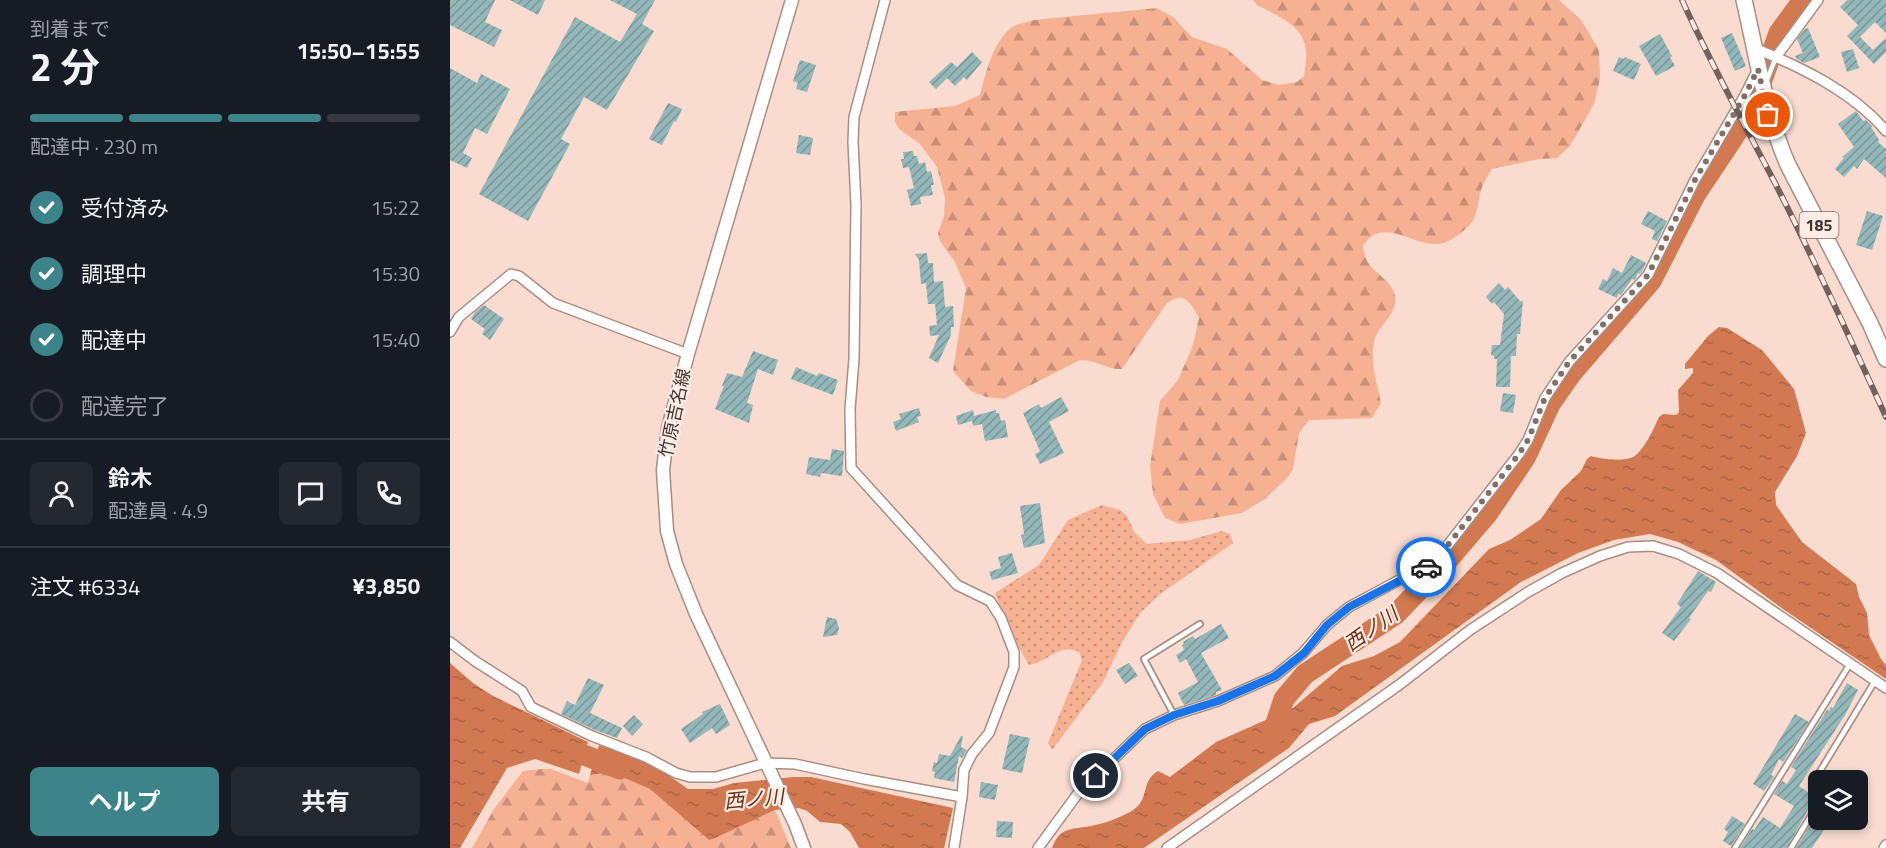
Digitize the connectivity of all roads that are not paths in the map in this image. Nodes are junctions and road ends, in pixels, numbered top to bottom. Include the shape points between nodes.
1 (792, 0) edge
2 (885, 0) edge
3 (1744, 0) edge
4 (1818, 0) edge
5 (1766, 53) junction
6 (1761, 80) junction
7 (1886, 131) edge
8 (450, 332) edge
9 (688, 354) junction
10 (1886, 359) edge
11 (1200, 624) dead end
12 (450, 642) edge
13 (1850, 664) junction
14 (1875, 681) junction
15 (1886, 688) edge
16 (1174, 715) junction
17 (767, 766) junction
18 (1821, 770) edge
19 (962, 797) junction
20 (1808, 820) edge
21 (804, 848) edge
22 (954, 848) edge
23 (1038, 848) edge
24 (1167, 848) edge
25 (1735, 848) edge
26 (1791, 848) edge

1 - 9 main road, 竹原吉名線
2 - 19 street via 854,117 856,280 851,468 957,585 990,601 1014,652 1014,667 989,733 964,770
3 - 5 highway, 185
4 - 5 street
5 - 6 highway, 185
5 - 6 lane
5 - 7 street via 1829,85
6 - 10 highway, 185 via 1776,138 1788,165
6 - 16 street via 1745,95 1695,180 1648,275 1569,362 1545,398 1519,454 1444,550 1428,566 1349,607 1275,676
8 - 9 street via 459,317 511,274 553,303
9 - 17 main road, 竹原吉名線 via 668,428 664,460 667,531 696,614
11 - 16 lane via 1144,659
12 - 17 street via 522,691 531,707 676,773 716,777
13 - 14 street
13 - 24 street via 1717,573 1653,546 1628,547 1562,573 1528,592
13 - 25 lane
14 - 15 street
14 - 18 lane
16 - 23 street via 1145,729 1079,792
17 - 19 street via 795,764
17 - 21 main road, 竹原吉名線
19 - 22 street
20 - 26 lane

